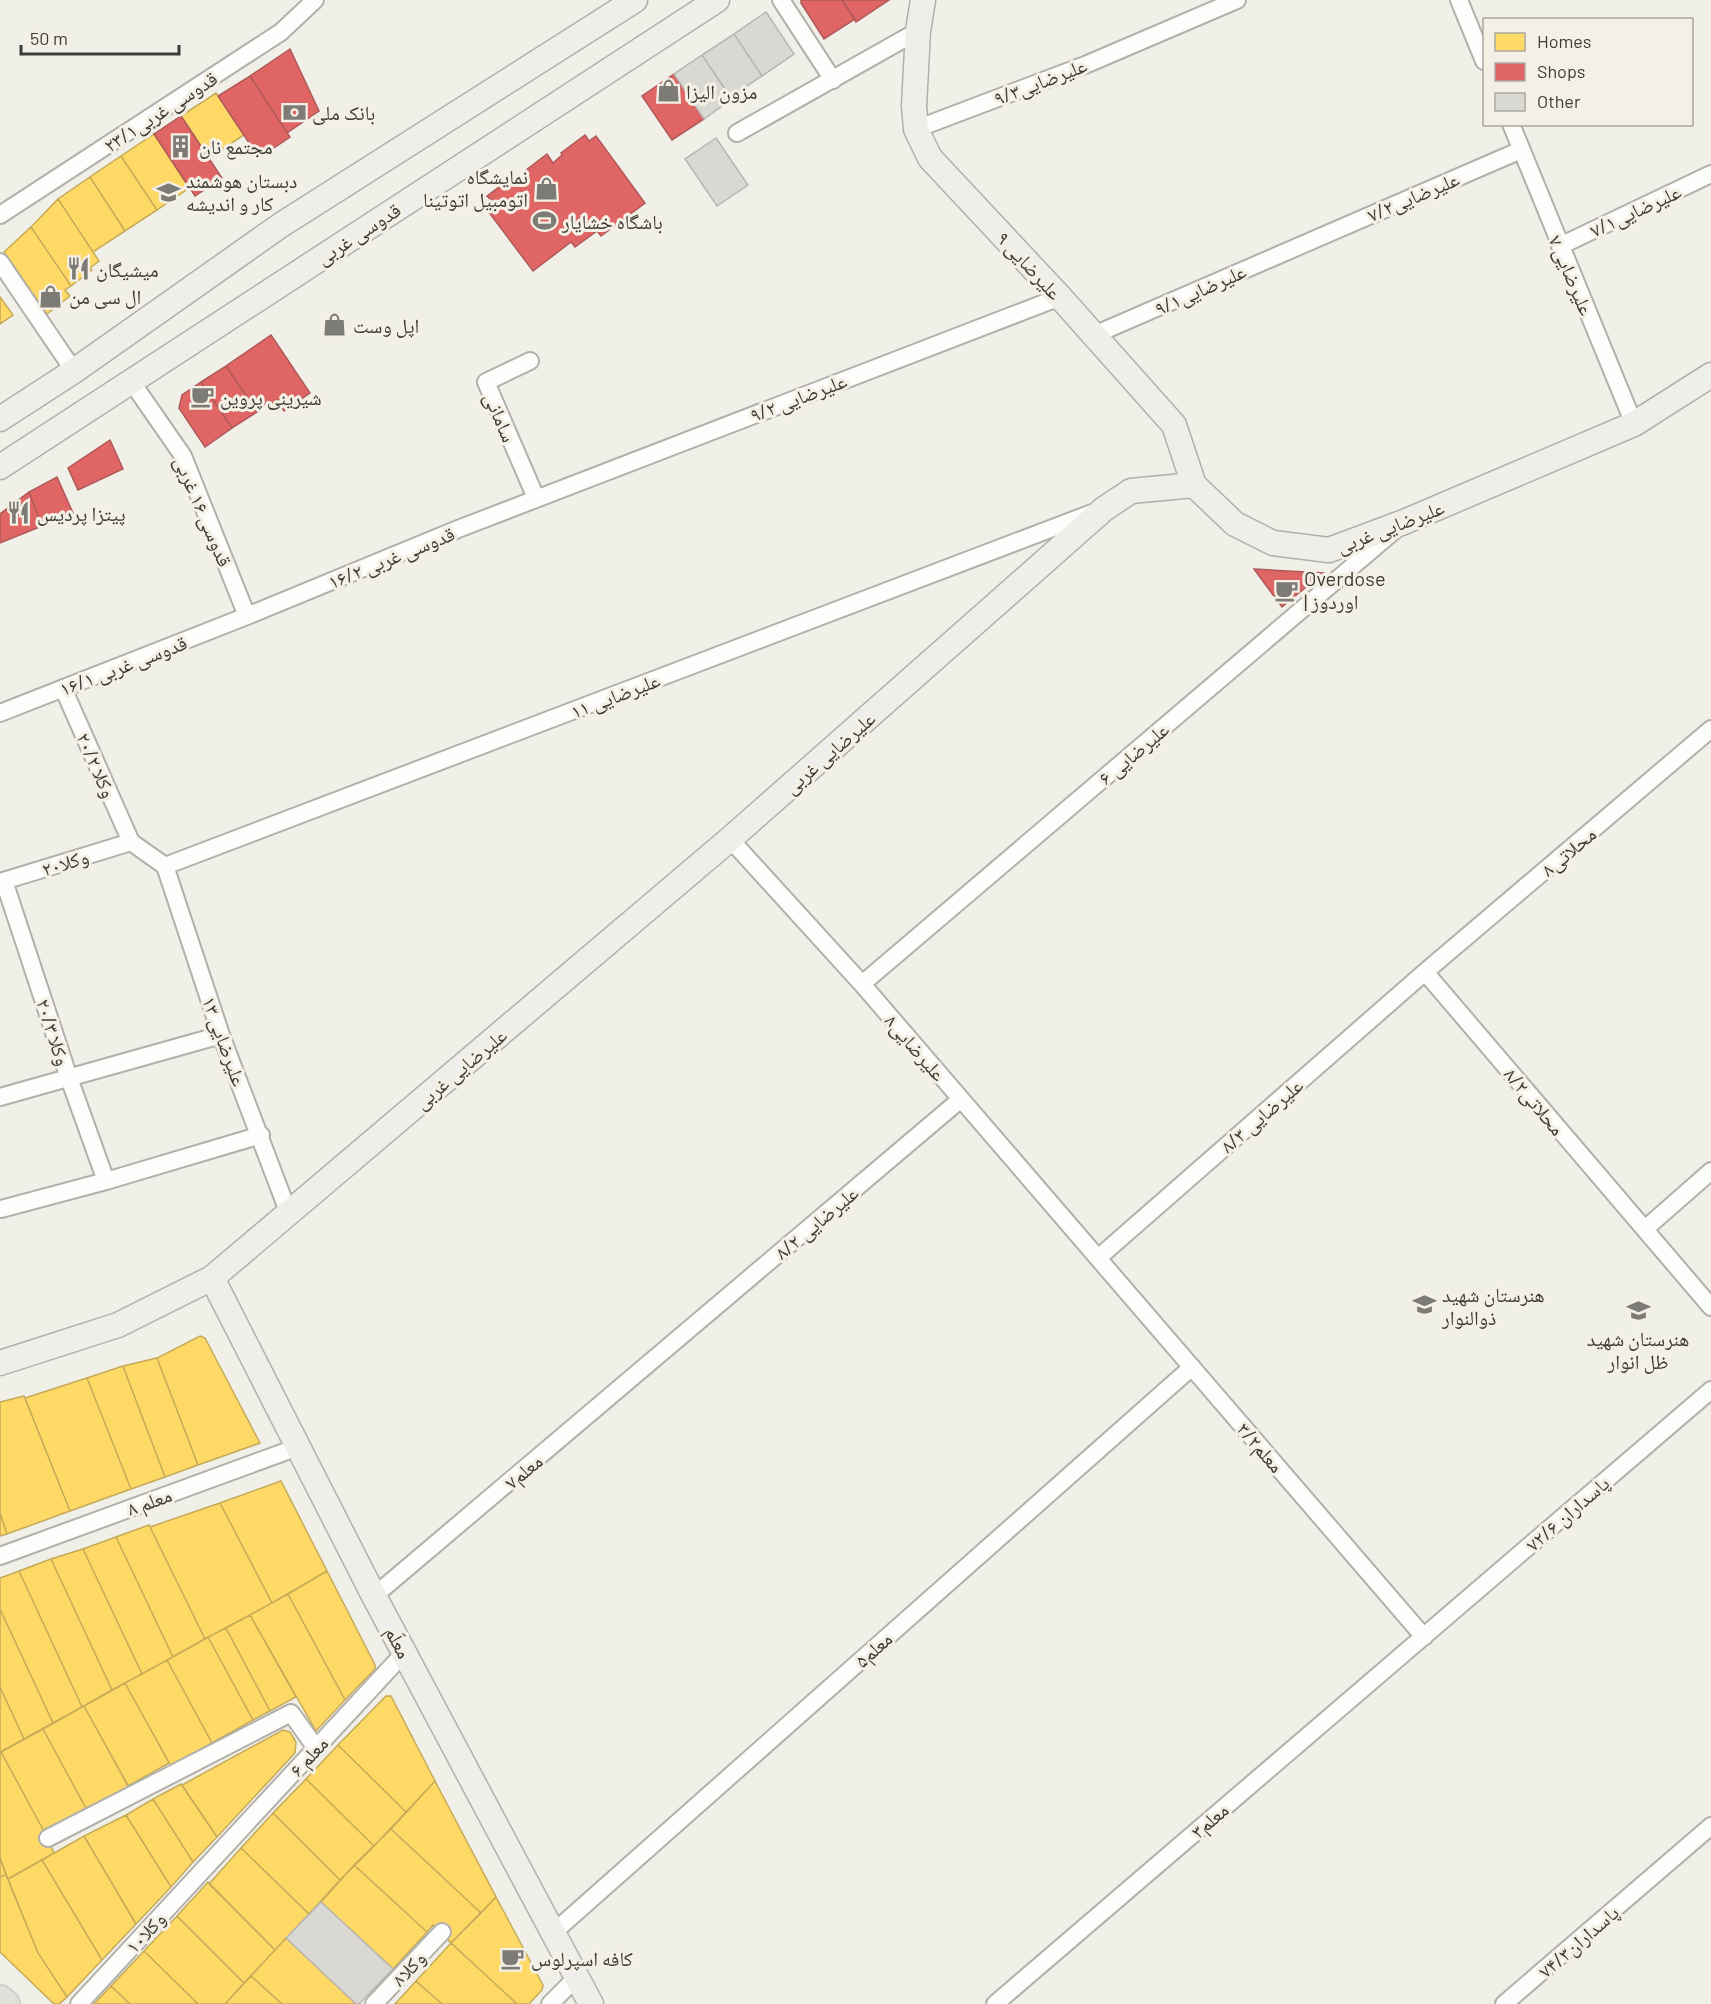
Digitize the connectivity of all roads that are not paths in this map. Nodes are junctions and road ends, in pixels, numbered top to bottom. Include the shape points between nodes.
1 (315, 0) edge
2 (635, 0) edge
3 (717, 0) edge
4 (781, 0) edge
5 (923, 0) edge
6 (1237, 0) edge
7 (1460, 0) edge
8 (918, 31) junction
9 (1483, 56) edge
10 (833, 80) junction
11 (1512, 126) edge
12 (916, 129) junction
13 (737, 133) dead end
14 (1521, 150) junction
15 (1711, 174) edge
16 (0, 214) edge
17 (1305, 243) joint
18 (1560, 246) junction
19 (0, 262) edge
20 (1060, 297) junction
21 (1095, 335) junction
22 (530, 361) dead end
23 (74, 370) junction
24 (1711, 375) edge
25 (131, 381) junction
26 (0, 418) edge
27 (1635, 424) junction
28 (0, 467) edge
29 (1194, 484) junction
30 (536, 498) junction
31 (1104, 509) junction
32 (1404, 522) junction
33 (247, 616) junction
34 (63, 688) junction
35 (0, 714) edge
36 (1711, 729) edge
37 (730, 839) junction
38 (131, 842) junction
39 (165, 866) junction
40 (2, 881) edge
41 (1425, 972) junction
42 (862, 984) junction
43 (221, 1035) junction
44 (69, 1078) junction
45 (0, 1097) edge
46 (961, 1099) junction
47 (261, 1135) junction
48 (1711, 1171) edge
49 (106, 1182) junction
50 (1, 1209) edge
51 (289, 1214) junction
52 (1645, 1229) junction
53 (1098, 1258) junction
54 (213, 1278) junction
55 (1711, 1307) edge
56 (672, 1346) joint
57 (0, 1364) edge
58 (1191, 1366) junction
59 (1711, 1390) edge
60 (298, 1447) junction
61 (0, 1556) edge
62 (374, 1596) junction
63 (1424, 1636) junction
64 (405, 1652) junction
65 (316, 1748) junction
66 (1711, 1826) edge
67 (48, 1838) dead end
68 (211, 1860) joint
69 (442, 1932) dead end
70 (554, 1932) junction
71 (577, 1977) junction
72 (0, 1999) edge
73 (6, 2004) edge
74 (79, 2004) edge
75 (374, 2004) edge
76 (550, 2004) edge
77 (591, 2004) edge
78 (995, 2004) edge
79 (1504, 2004) edge

1 - 16 street, قدوسی غربی۲۳/۱ via 281,32
2 - 23 street via 281,225
3 - 25 street, قدوسی غربی
4 - 10 street
5 - 8 street, ۹ علیرضایی
6 - 12 street, علیرضایی۹/۳ via 1085,65
7 - 9 street
8 - 10 street
8 - 12 street, ۹ علیرضایی
10 - 13 street
11 - 14 street, ۷ علیرضایی
12 - 20 street, ۹ علیرضایی via 930,158
14 - 17 street, علیرضایی۷/۲
14 - 18 street, ۷ علیرضایی
15 - 18 street, علیرضایی۷/۱
17 - 21 street, علیرضایی۹/۱
18 - 27 street, ۷ علیرضایی
19 - 23 street
20 - 21 street, ۹ علیرضایی
20 - 30 street, ۹/۲ علیرضایی
21 - 29 street, ۹ علیرضایی via 1174,425
22 - 30 street, سامانی via 486,381
23 - 26 street
24 - 27 street, علیرضایی غربی
25 - 28 street, قدوسی غربی
25 - 33 street, قدوسی ۱۶ غربی via 183,456
27 - 32 street, علیرضایی غربی
29 - 31 street, علیرضایی غربی via 1131,491
29 - 32 street, علیرضایی غربی via 1235,524 1273,543 1329,550
30 - 33 street, ۱۶/۲ قدوسی غربی
31 - 37 street, علیرضایی غربی
31 - 39 street, ۱۱ علیرضایی
32 - 42 street, ۶ علیرضایی
33 - 34 street, ۱۶/۱ قدوسی غربی
34 - 35 street, ۱۶/۱ قدوسی غربی
34 - 38 street, وکلا ۲۰/۲
36 - 41 street, محلاتی۸
37 - 42 street, علیرضایی۸
37 - 51 street, علیرضایی غربی
38 - 39 street
38 - 40 street, وکلا۲۰
39 - 43 street, ۱۳ علیرضایی
40 - 44 street, وکلا ۲۰/۳
41 - 52 street, محلاتی۸/۲
41 - 53 street, ۸/۳ علیرضایی
42 - 46 street, علیرضایی۸
43 - 44 street
43 - 47 street, ۱۳ علیرضایی
44 - 45 street
44 - 49 street, وکلا ۲۰/۳
46 - 53 street, علیرضایی۸
46 - 56 street, علیرضایی ۸/۲
47 - 49 street
47 - 51 street, ۱۳ علیرضایی
48 - 52 street
49 - 50 street
51 - 54 street, علیرضایی غربی
52 - 55 street, محلاتی۸/۲
53 - 58 street, معلم۳/۲
54 - 57 street, علیرضایی غربی via 118,1325
54 - 60 street, معلّم
56 - 62 street, معلم۷
58 - 63 street, معلم۳/۲
58 - 70 street, معلم۵
59 - 63 street, ۷۲/۶ پاسداران
60 - 61 street, ۸ معلم
60 - 62 street, معلّم
62 - 64 street, معلّم
63 - 78 street, معلم۳
64 - 65 street, ۶ معلم
64 - 70 street, معلّم
65 - 67 street via 291,1713
65 - 68 street, ۶ معلم
66 - 79 street, پاسداران۷۴/۳
68 - 74 street, وکلا۱۰
69 - 75 street, وکلا۸
70 - 71 street, معلّم
71 - 76 street
71 - 77 street, معلّم
72 - 73 main road

